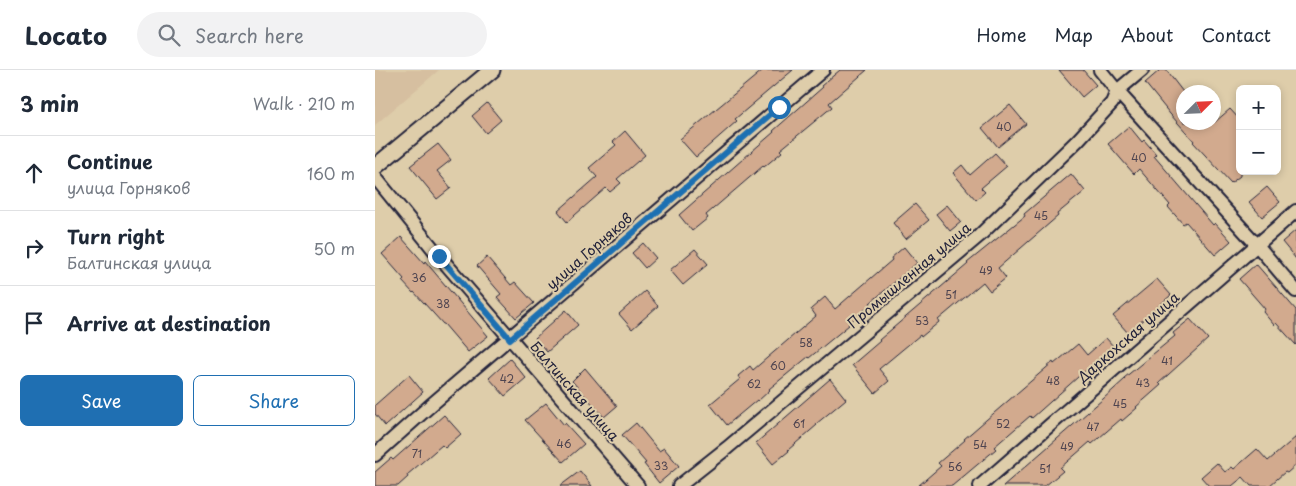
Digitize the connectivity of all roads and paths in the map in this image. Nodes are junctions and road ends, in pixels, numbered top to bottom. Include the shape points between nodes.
1 (492, 70) edge
2 (823, 70) edge
3 (1100, 70) edge
4 (1142, 70) edge
5 (1117, 91) junction
6 (375, 168) edge
7 (375, 177) edge
8 (1296, 211) edge
9 (1257, 245) junction
10 (1296, 291) edge
11 (510, 339) junction
12 (375, 455) edge
13 (638, 486) edge
14 (679, 486) edge
15 (980, 486) edge

1 - 6 street
2 - 11 street, улица Горняков
3 - 5 street
4 - 5 street, Промышленная улица
5 - 9 street
5 - 14 street, Промышленная улица via 1112,102 1077,141 979,236
7 - 11 street, Балтинская улица
8 - 9 street, Даркохская улица
9 - 10 street
9 - 15 street, Даркохская улица
11 - 12 street, улица Горняков
11 - 13 street, Балтинская улица

